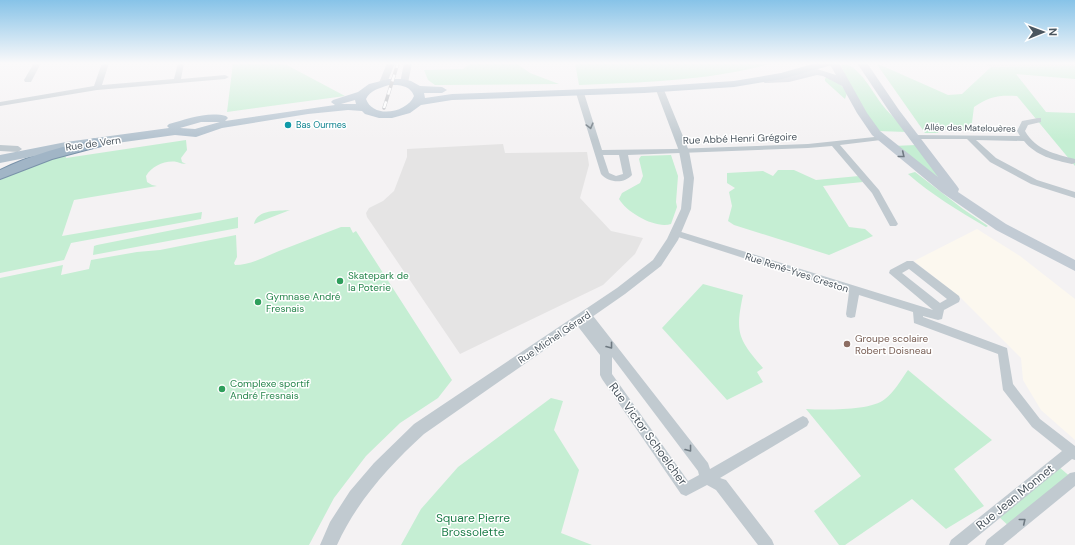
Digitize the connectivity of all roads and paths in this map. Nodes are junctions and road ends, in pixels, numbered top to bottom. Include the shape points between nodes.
1 (94, 88) edge
2 (370, 88) edge
3 (507, 88) edge
4 (652, 88) edge
5 (659, 88) edge
6 (848, 88) edge
7 (878, 88) edge
8 (417, 89) joint
9 (580, 93) junction
10 (361, 96) junction
11 (417, 102) junction
12 (0, 104) edge
13 (363, 108) junction
14 (1038, 120) dead end
15 (208, 123) junction
16 (190, 126) junction
17 (914, 137) junction
18 (969, 137) junction
19 (881, 138) junction
20 (1025, 140) junction
21 (96, 143) junction
22 (835, 144) junction
23 (0, 148) edge
24 (18, 148) junction
25 (684, 151) junction
26 (0, 152) edge
27 (598, 153) junction
28 (623, 153) junction
29 (0, 159) edge
30 (1072, 161) dead end
31 (0, 175) edge
32 (1075, 194) edge
33 (970, 205) junction
34 (893, 224) dead end
35 (675, 233) junction
36 (1075, 266) edge
37 (854, 290) junction
38 (938, 308) junction
39 (918, 310) junction
40 (851, 314) dead end
41 (582, 318) junction
42 (803, 422) dead end
43 (1073, 453) edge
44 (707, 478) junction
45 (1075, 478) edge
46 (328, 545) edge
47 (767, 545) edge
48 (956, 545) edge
49 (992, 545) edge

1 - 12 street
2 - 10 main road, Rue de Vern
3 - 8 main road
4 - 9 main road
5 - 25 street, Rue Michel Gérard
6 - 19 main road
7 - 17 main road
8 - 11 main road via 420,96
9 - 11 main road via 452,97
9 -> 27 street
10 - 13 main road
10 - 15 main road, Rue de Vern
11 - 13 main road, Rue de Vern via 411,108 394,114 374,114
13 - 15 main road, Rue de Vern via 308,111
14 - 20 street, Allée des Matelouères via 1025,123 1021,132
15 - 16 main road, Rue de Vern via 196,133
16 - 21 main road, Rue de Vern via 175,131
16 - 24 main road, Rue de Vern
17 - 18 street, Allée des Matelouères
17 - 33 main road via 952,189
18 - 20 street, Allée des Matelouères
18 - 32 street via 993,160 1034,182
19 - 22 street, Rue Abbé Henri Grégoire
19 -> 33 main road via 945,189
20 - 30 street, Allée des Matelouères via 1051,156
21 - 29 main road, Rue de Vern via 53,148
21 - 31 highway via 52,153
22 - 25 street, Rue Abbé Henri Grégoire
22 - 34 street via 876,192
23 - 24 street, Rue de Vern
24 - 26 main road, Rue de Vern
25 - 28 street, Rue Abbé Henri Grégoire
25 - 35 street, Rue Michel Gérard via 689,178 686,209
27 - 28 street, Rue Abbé Henri Grégoire
27 - 28 street via 605,174 611,179 622,179 628,175
33 - 36 main road via 1017,236
35 - 37 street, Rue René-Yves Creston
35 - 41 street, Rue Michel Gérard via 657,263
37 - 39 street, Rue René-Yves Creston
37 - 40 street
38 - 38 street, Rue René-Yves Creston via 900,278 894,273 910,264 955,299
38 - 39 street, Rue René-Yves Creston via 938,316
39 - 43 street via 918,320 1003,351 1007,386 1036,423
41 -> 44 street, Rue Victor Schoelcher via 703,467
41 - 44 street, Rue Victor Schoelcher via 606,354 606,375 686,489
41 - 46 street, Rue Michel Gérard via 419,429 372,475 350,504
42 - 44 street
43 - 48 street, Rue Jean Monnet
44 - 47 street via 721,485
49 -> 45 street

